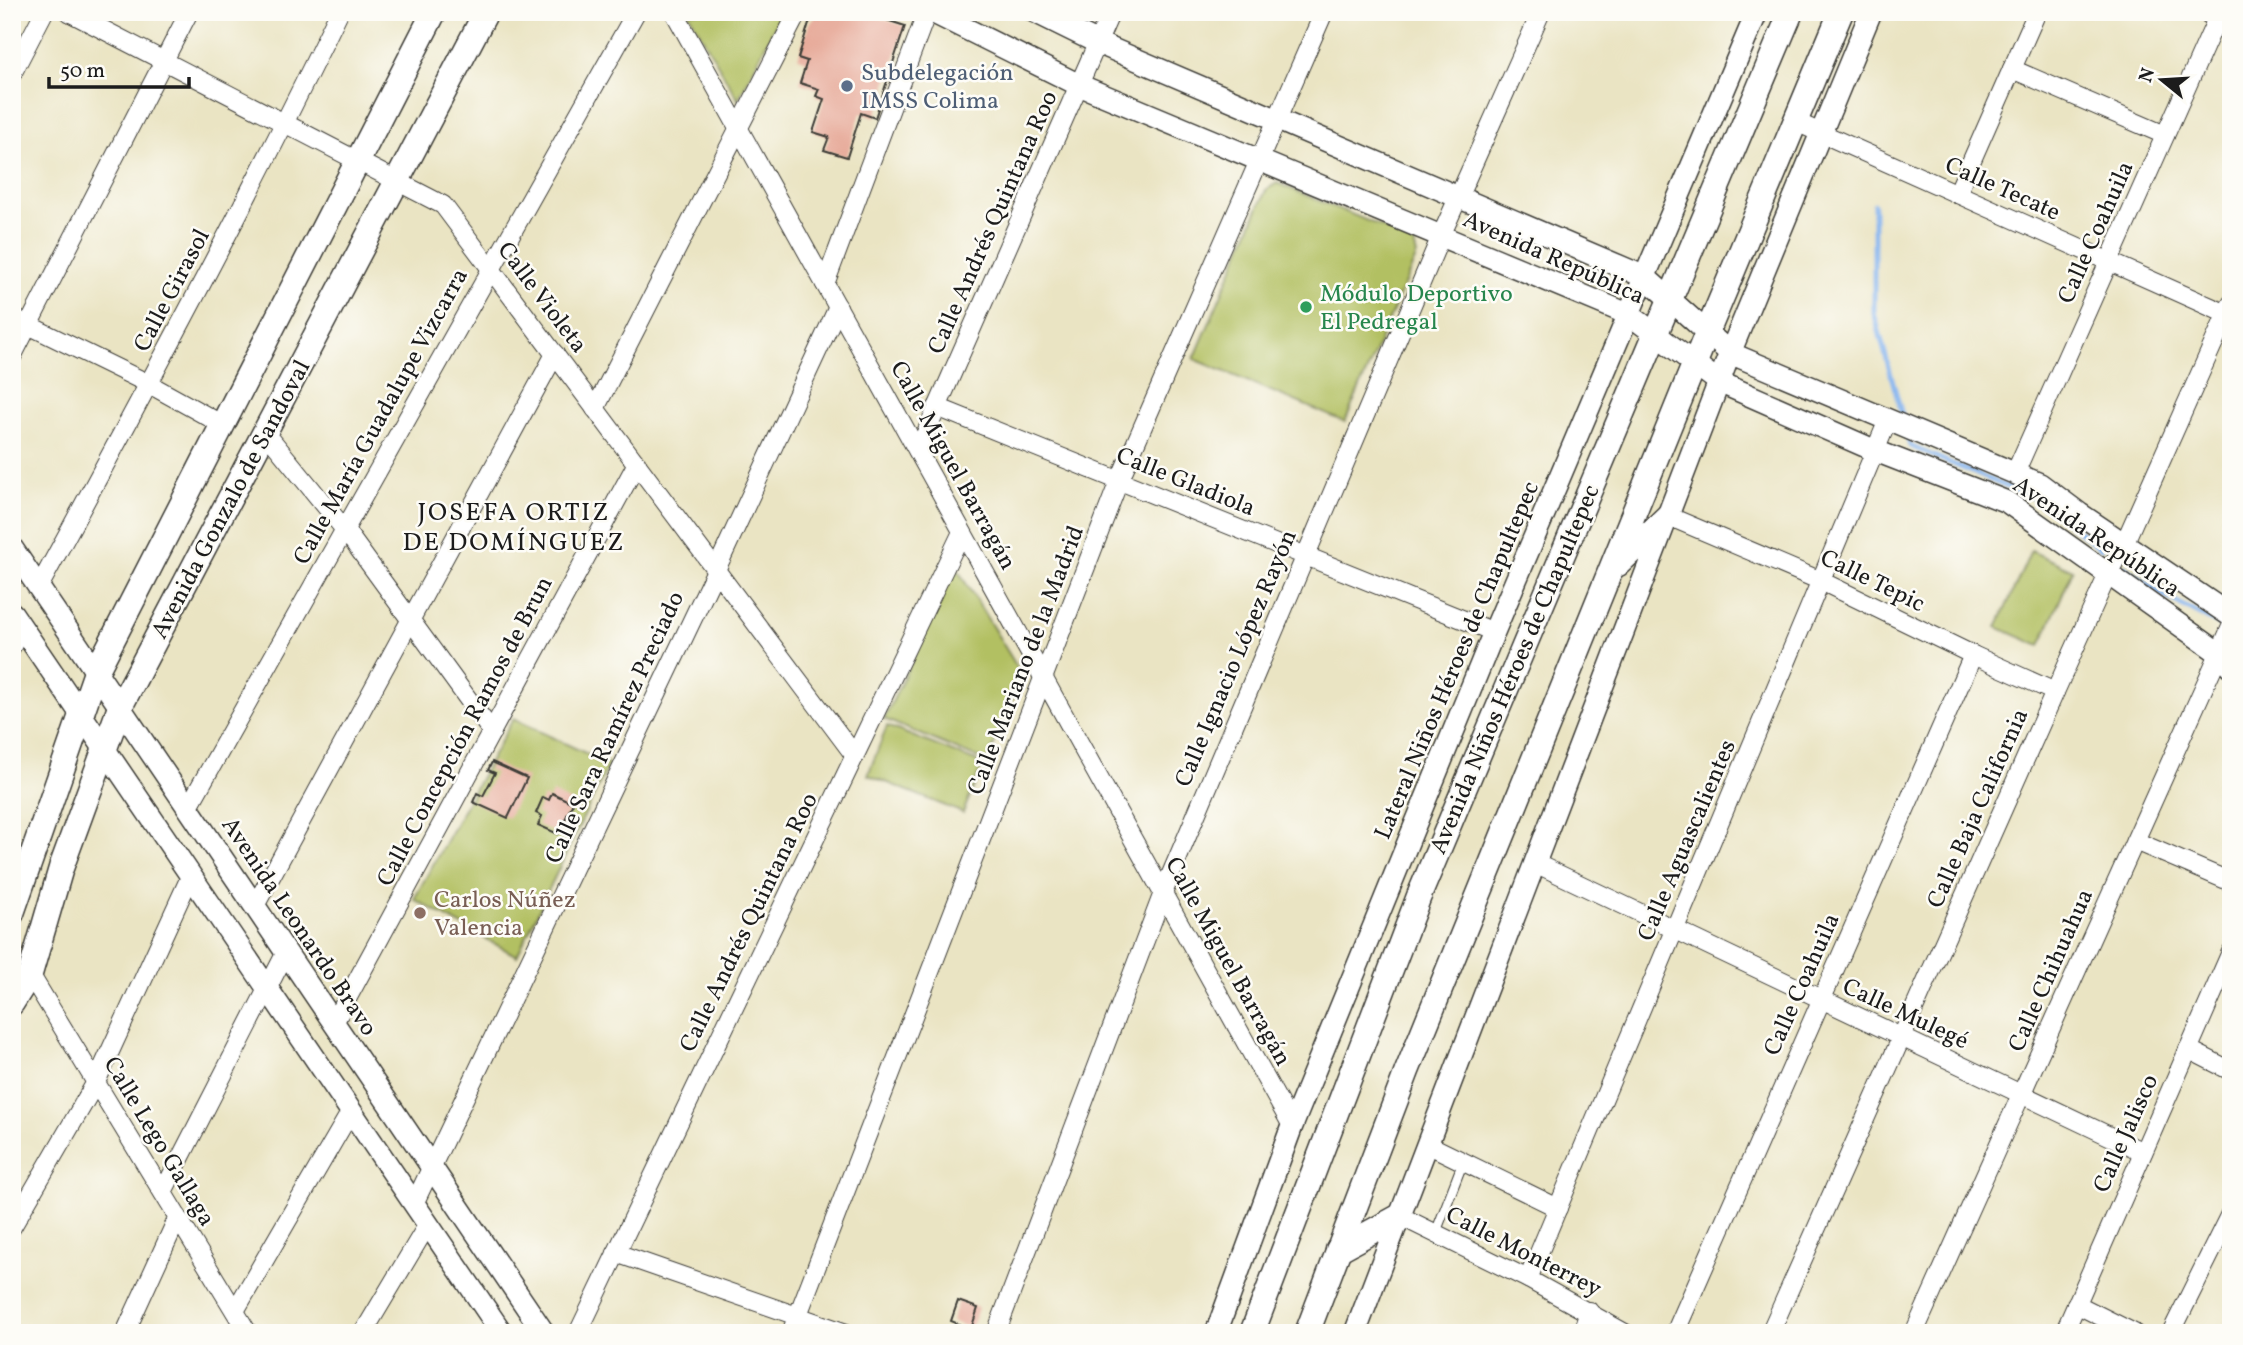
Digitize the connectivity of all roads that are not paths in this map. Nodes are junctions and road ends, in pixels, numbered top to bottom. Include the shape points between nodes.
1 (44, 12) edge
2 (69, 12) edge
3 (189, 12) edge
4 (339, 12) edge
5 (434, 12) edge
6 (486, 12) edge
7 (636, 12) edge
8 (674, 12) edge
9 (798, 12) edge
10 (930, 12) edge
11 (1035, 12) edge
12 (1111, 12) edge
13 (1324, 12) edge
14 (1541, 12) edge
15 (1757, 12) edge
16 (1791, 12) edge
17 (1841, 12) edge
18 (1871, 12) edge
19 (2037, 12) edge
20 (2218, 17) edge
21 (1098, 43) junction
22 (164, 61) junction
23 (2012, 69) junction
24 (12, 74) edge
25 (1079, 85) junction
26 (1278, 120) junction
27 (1794, 121) junction
28 (285, 123) junction
29 (739, 130) junction
30 (1820, 133) junction
31 (2165, 135) junction
32 (1259, 160) junction
33 (358, 161) junction
34 (397, 181) junction
35 (1957, 194) junction
36 (1458, 197) junction
37 (1441, 236) junction
38 (2109, 262) junction
39 (490, 268) junction
40 (1645, 277) junction
41 (825, 284) junction
42 (1670, 299) junction
43 (838, 307) junction
44 (2229, 312) edge
45 (1630, 315) junction
46 (20, 321) edge
47 (1707, 333) junction
48 (1655, 334) junction
49 (1730, 353) junction
50 (555, 354) junction
51 (12, 357) edge
52 (1695, 364) junction
53 (1719, 382) junction
54 (149, 384) junction
55 (937, 407) junction
56 (596, 409) junction
57 (1888, 420) junction
58 (223, 425) junction
59 (265, 432) junction
60 (918, 451) junction
61 (1876, 451) junction
62 (636, 463) junction
63 (2015, 473) junction
64 (1119, 481) junction
65 (1668, 516) junction
66 (345, 530) junction
67 (962, 532) junction
68 (2124, 544) junction
69 (12, 548) edge
70 (1305, 555) junction
71 (716, 570) junction
72 (1609, 572) junction
73 (2109, 572) junction
74 (1821, 581) junction
75 (39, 587) junction
76 (2231, 616) edge
77 (411, 622) junction
78 (2231, 627) edge
79 (15, 628) edge
80 (1494, 632) junction
81 (1973, 655) junction
82 (2225, 660) edge
83 (96, 672) junction
84 (1044, 678) junction
85 (2055, 692) junction
86 (120, 707) junction
87 (81, 714) junction
88 (492, 732) junction
89 (106, 750) junction
90 (855, 756) junction
91 (188, 808) junction
92 (2135, 841) junction
93 (1535, 863) junction
94 (191, 875) junction
95 (2231, 882) edge
96 (1163, 893) junction
97 (255, 906) junction
98 (12, 912) edge
99 (1674, 930) junction
100 (286, 952) junction
101 (2231, 952) edge
102 (30, 974) junction
103 (267, 988) junction
104 (1821, 1000) junction
105 (12, 1003) edge
106 (334, 1023) junction
107 (1902, 1038) junction
108 (2188, 1049) junction
109 (2231, 1071) edge
110 (96, 1082) junction
111 (2021, 1095) junction
112 (351, 1111) junction
113 (1292, 1126) junction
114 (1427, 1144) junction
115 (2143, 1152) junction
116 (1463, 1162) junction
117 (432, 1166) junction
118 (163, 1192) junction
119 (414, 1204) junction
120 (1558, 1209) junction
121 (2231, 1212) edge
122 (1400, 1216) junction
123 (178, 1217) junction
124 (428, 1224) junction
125 (12, 1227) edge
126 (1436, 1232) junction
127 (1338, 1250) junction
128 (616, 1253) junction
129 (1528, 1279) junction
130 (2076, 1304) junction
131 (235, 1311) junction
132 (1589, 1311) junction
133 (795, 1324) edge
134 (125, 1333) edge
135 (248, 1333) edge
136 (363, 1333) edge
137 (502, 1333) edge
138 (544, 1333) edge
139 (578, 1333) edge
140 (846, 1333) edge
141 (996, 1333) edge
142 (1216, 1333) edge
143 (1252, 1333) edge
144 (1307, 1333) edge
145 (1355, 1333) edge
146 (1582, 1333) edge
147 (1625, 1333) edge
148 (1675, 1333) edge
149 (1770, 1333) edge
150 (1914, 1333) edge
151 (2064, 1333) edge
152 (2134, 1333) edge
153 (2171, 1333) edge

1 - 24 street
2 - 22 street, Calle Violeta
3 - 22 street
4 - 28 street, Calle Girasol
5 - 33 main road, Avenida Gonzalo de Sandoval
6 - 34 main road, Avenida Gonzalo de Sandoval
7 - 39 street, Calle María Guadalupe Vizcarra
8 - 29 street, Calle Miguel Barragán
9 - 29 street
10 - 25 street, Avenida República
10 - 41 street
11 - 21 street, Avenida República
12 - 21 street, Calle Andrés Quintana Roo
13 - 26 street, Calle Mariano de la Madrid
14 - 36 street, Calle Ignacio López Rayón
15 - 40 street, Lateral Niños Héroes de Chapultepec
16 - 42 main road, Avenida Niños Héroes de Chapultepec
17 - 27 main road, Avenida Niños Héroes de Chapultepec
18 - 30 street
19 - 23 street
20 - 31 street, Calle Coahuila
21 - 25 street, Calle Andrés Quintana Roo
21 - 26 street, Avenida República
22 - 28 street, Calle Violeta
22 - 46 street
23 - 31 street
23 - 35 street
25 - 32 street, Avenida República
25 - 55 street, Calle Andrés Quintana Roo
26 - 32 street, Calle Mariano de la Madrid
26 - 36 street, Avenida República
27 - 30 street, Calle Tecate
27 - 47 main road, Avenida Niños Héroes de Chapultepec
28 - 33 street, Calle Violeta
28 - 54 street, Calle Girasol
29 - 41 street, Calle Miguel Barragán
29 - 56 street
30 - 35 street, Calle Tecate
30 - 49 street
31 - 38 street, Calle Coahuila
32 - 37 street, Avenida República
32 - 64 street, Calle Mariano de la Madrid
33 - 34 street, Calle Violeta
33 - 58 main road, Avenida Gonzalo de Sandoval
34 - 39 street, Calle Violeta via 443,205
34 - 59 main road, Avenida Gonzalo de Sandoval
35 - 38 street, Calle Tecate
36 - 37 street, Calle Ignacio López Rayón
36 - 40 street, Avenida República
37 - 45 street, Avenida República
37 - 70 street, Calle Ignacio López Rayón
38 - 44 street, Calle Tecate
38 - 63 street, Calle Coahuila
39 - 50 street, Calle Violeta
39 - 66 street, Calle María Guadalupe Vizcarra
40 - 42 street, Avenida República
40 - 45 street, Lateral Niños Héroes de Chapultepec
41 - 43 street, Calle Miguel Barragán
42 - 47 street, Avenida República
42 - 48 main road, Avenida Niños Héroes de Chapultepec
43 - 60 street, Calle Miguel Barragán
43 - 71 street, Calle Sara Ramírez Preciado
44 - 68 street, Calle Baja California
45 - 48 street, Avenida República
45 - 80 street, Lateral Niños Héroes de Chapultepec
46 - 51 street
46 - 54 street
47 - 49 street, Avenida República
47 - 52 main road, Avenida Niños Héroes de Chapultepec
48 - 52 street, Avenida República
48 - 143 main road, Avenida Niños Héroes de Chapultepec via 1419,896
49 - 53 street
49 - 57 street, Avenida República
50 - 56 street, Calle Violeta
50 - 77 street
52 - 53 street, Avenida República
52 - 72 main road, Avenida Niños Héroes de Chapultepec
53 - 61 street, Avenida República
53 - 65 street
54 - 58 street
54 - 75 street, Calle Girasol
55 - 60 street, Calle Andrés Quintana Roo
55 - 64 street, Calle Gladiola
56 - 62 street, Calle Violeta
57 - 61 street, Calle Aguascalientes
57 - 63 street, Avenida República
58 - 83 main road, Avenida Gonzalo de Sandoval
59 - 66 street
59 - 86 main road, Avenida Gonzalo de Sandoval
60 - 67 street, Calle Miguel Barragán
61 - 73 street, Avenida República via 2007,502
61 - 74 street, Calle Aguascalientes
62 - 71 street, Calle Violeta
62 - 88 street, Calle Concepción Ramos de Brun
63 - 68 street, Avenida República via 2040,484
64 - 70 street, Calle Gladiola
64 - 84 street, Calle Mariano de la Madrid
65 - 72 main road
65 - 74 street, Calle Tepic
65 - 93 street
66 - 77 street
66 - 91 street, Calle María Guadalupe Vizcarra
67 - 84 street, Calle Miguel Barragán
67 - 90 street, Calle Andrés Quintana Roo
68 - 73 street, Calle Baja California
68 - 76 street, Avenida República
69 - 75 street, Avenida Leonardo Bravo
70 - 80 street, Calle Gladiola
70 - 96 street, Calle Ignacio López Rayón
71 - 90 street, Calle Violeta
71 - 117 street, Calle Sara Ramírez Preciado
72 - 127 main road, Avenida Niños Héroes de Chapultepec
73 - 82 street, Avenida República
73 - 85 street, Calle Baja California
74 - 81 street, Calle Tepic
74 - 99 street, Calle Aguascalientes
75 - 83 street, Avenida Leonardo Bravo
77 - 88 street
77 - 97 street
78 - 82 street, Calle Chihuahua
79 - 87 street
80 - 113 street, Lateral Niños Héroes de Chapultepec
81 - 85 street, Calle Tepic
81 - 104 street, Calle Coahuila
82 - 92 street, Calle Chihuahua
83 - 86 street, Avenida Leonardo Bravo
83 - 87 main road, Avenida Gonzalo de Sandoval
84 - 96 street, Calle Miguel Barragán
84 - 133 street, Calle Mariano de la Madrid
85 - 107 street, Calle Baja California
86 - 89 main road, Avenida Gonzalo de Sandoval
86 - 91 street, Avenida Leonardo Bravo
87 - 89 street
87 - 98 main road, Avenida Gonzalo de Sandoval
88 - 106 street, Calle Concepción Ramos de Brun
89 - 94 street
89 - 102 main road, Avenida Gonzalo de Sandoval via 61,868
90 - 128 street, Calle Andrés Quintana Roo
91 - 97 street, Avenida Leonardo Bravo
92 - 95 street
92 - 111 street, Calle Chihuahua
93 - 99 street, Calle Mulegé
93 - 114 street
94 - 103 street
94 - 110 street
96 - 113 street, Calle Miguel Barragán
96 - 141 street, Calle Ignacio López Rayón
97 - 100 street, Avenida Leonardo Bravo
99 - 104 street, Calle Mulegé
99 - 120 street, Calle Aguascalientes
100 - 103 street
100 - 106 street, Avenida Leonardo Bravo
101 - 108 street, Calle Jalisco
102 - 105 main road, Avenida Gonzalo de Sandoval
102 - 110 street, Calle Lego Gallaga
103 - 112 street
103 - 118 street
104 - 107 street, Calle Mulegé
104 - 148 street, Calle Coahuila
106 - 117 street, Avenida Leonardo Bravo
107 - 111 street, Calle Mulegé
107 - 149 street, Calle Baja California
108 - 109 street
108 - 115 street, Calle Jalisco
110 - 118 street, Calle Lego Gallaga
110 - 125 street
111 - 115 street, Calle Mulegé
111 - 150 street, Calle Chihuahua
112 - 119 street
112 - 131 street
113 - 142 street, Lateral Niños Héroes de Chapultepec
114 - 116 street
114 - 122 street
115 - 130 street, Calle Jalisco
116 - 120 street
116 - 126 lane
117 - 119 street, Calle Sara Ramírez Preciado
117 - 138 street, Avenida Leonardo Bravo
118 - 123 street, Calle Lego Gallaga
119 - 124 street
120 - 129 street, Calle Aguascalientes
121 - 153 street
122 - 126 street, Calle Monterrey
122 - 127 main road
122 - 145 street
123 - 131 street, Calle Lego Gallaga
123 - 134 street
124 - 136 street
124 - 137 street
126 - 129 street, Calle Monterrey
127 - 144 main road, Avenida Niños Héroes de Chapultepec
128 - 133 street
128 - 139 street, Calle Andrés Quintana Roo
129 - 132 street, Calle Monterrey
130 - 151 street, Calle Jalisco
130 - 152 street
131 - 135 street, Calle Lego Gallaga
132 - 146 street
132 - 147 street, Calle Monterrey
133 - 140 street

